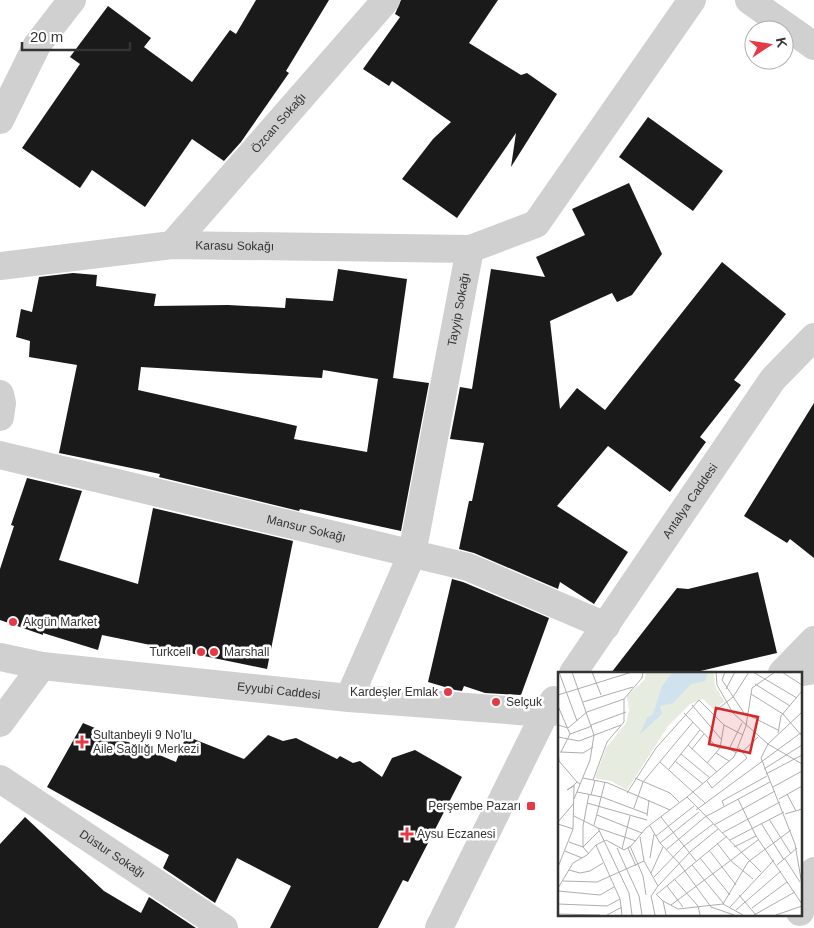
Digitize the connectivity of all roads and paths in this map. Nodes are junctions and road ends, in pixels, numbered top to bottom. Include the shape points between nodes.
1 (72, 0) edge
2 (386, 0) edge
3 (692, 0) edge
4 (749, 0) edge
5 (814, 46) edge
6 (0, 120) edge
7 (172, 245) junction
8 (470, 249) junction
9 (0, 266) edge
10 (814, 337) edge
11 (0, 394) edge
12 (0, 417) edge
13 (0, 454) edge
14 (412, 554) junction
15 (606, 626) junction
16 (814, 640) edge
17 (0, 656) edge
18 (42, 666) junction
19 (574, 672) edge
20 (783, 672) edge
21 (349, 698) junction
22 (554, 706) edge
23 (0, 723) edge
24 (0, 779) edge
25 (814, 871) edge
26 (802, 907) edge
27 (799, 916) edge
28 (224, 928) edge
29 (439, 928) edge
30 (795, 928) edge

1 - 6 street via 37,45
2 - 7 street, Özcan Sokağı
3 - 8 street via 536,224
4 - 5 street
7 - 8 street, Karasu Sokağı
7 - 9 street, Karasu Sokağı
8 - 14 street, Tayyip Sokağı
10 - 15 street, Antalya Caddesi via 773,378
11 - 12 street
13 - 14 street, Mansur Sokağı
14 - 15 street, Mansur Sokağı via 468,567
14 - 21 street, Tayyip Sokağı
15 - 19 street, Antalya Caddesi
16 - 20 street
17 - 18 street, Eyyubi Caddesi
18 - 21 street, Eyyubi Caddesi
18 - 23 street
21 - 22 street, Eyyubi Caddesi
22 - 29 street
24 - 28 street, Düstur Sokağı
25 - 26 street
27 - 30 street

